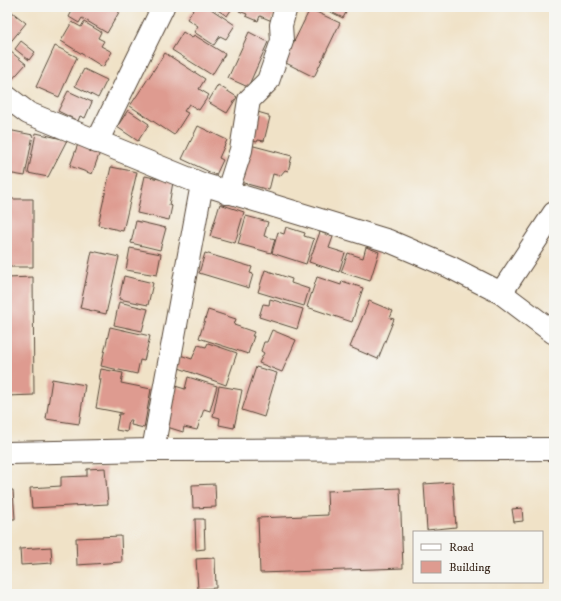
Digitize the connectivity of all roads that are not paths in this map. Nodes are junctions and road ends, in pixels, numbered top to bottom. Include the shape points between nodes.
1 (163, 7) edge
2 (286, 7) edge
3 (7, 97) edge
4 (97, 142) junction
5 (202, 184) junction
6 (227, 193) junction
7 (554, 213) edge
8 (501, 293) junction
9 (554, 333) edge
10 (554, 449) edge
11 (153, 450) junction
12 (7, 453) edge

1 - 4 street
2 - 6 street via 281,25 282,40 268,81 249,100 241,150
3 - 4 street via 28,113
4 - 5 street
5 - 6 street
5 - 11 street
6 - 8 street via 389,241 450,267
7 - 8 street
8 - 9 street
10 - 11 street
11 - 12 street

